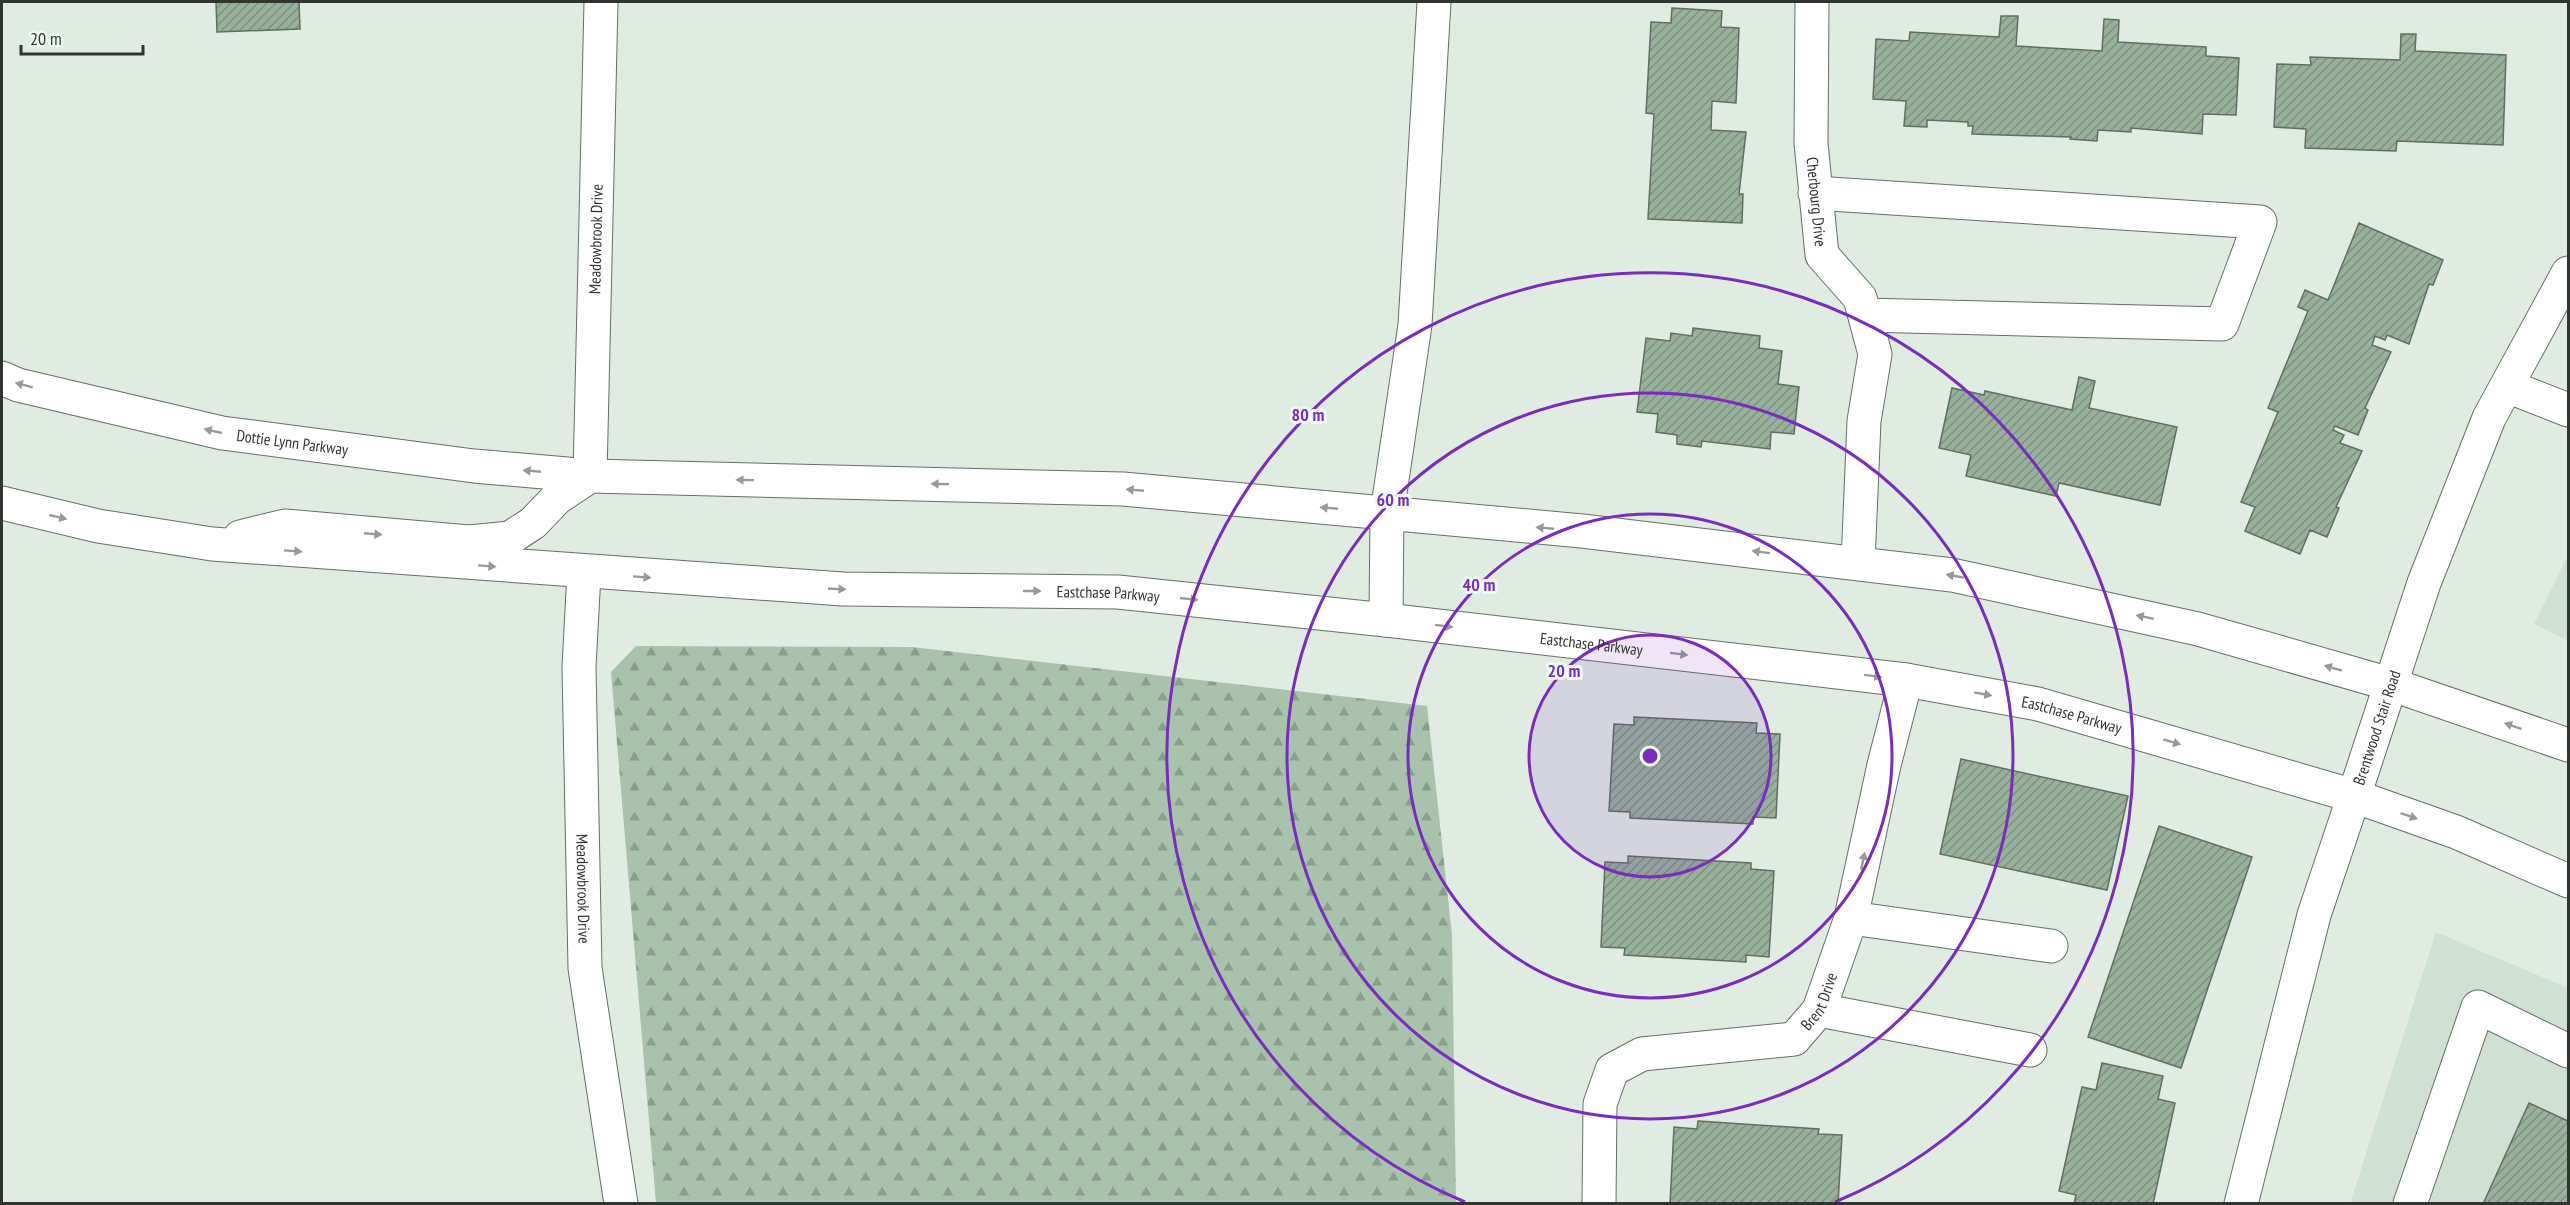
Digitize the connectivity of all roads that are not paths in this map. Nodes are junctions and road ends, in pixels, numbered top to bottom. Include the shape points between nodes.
1 (601, 2) edge
2 (1434, 2) edge
3 (1812, 2) edge
4 (1815, 193) junction
5 (2568, 273) edge
6 (1865, 315) junction
7 (2, 378) edge
8 (2507, 386) junction
9 (2568, 411) edge
10 (590, 476) junction
11 (2, 503) edge
12 (1387, 513) junction
13 (212, 544) junction
14 (1858, 563) junction
15 (584, 573) junction
16 (1386, 620) junction
17 (1906, 680) junction
18 (2390, 684) junction
19 (2568, 745) edge
20 (2354, 796) junction
21 (2568, 881) edge
22 (1851, 918) junction
23 (2051, 946) dead end
24 (1819, 1010) junction
25 (2030, 1050) dead end
26 (2568, 1051) edge
27 (621, 1203) edge
28 (1599, 1203) edge
29 (2241, 1203) edge
30 (2409, 1203) edge

1 - 10 main road, Meadowbrook Drive
2 - 12 main road via 1415,325
3 - 4 main road, Cherbourg Drive via 1811,143
4 - 6 main road, Cherbourg Drive via 1821,255 1860,298
4 - 6 main road via 2260,222 2223,324
5 - 8 main road, Brentwood Stair Road
6 - 14 main road, Cherbourg Drive via 1875,354 1864,421
10 -> 7 main road, Dottie Lynn Parkway via 474,466 222,433
8 - 9 main road
8 - 18 main road, Brentwood Stair Road via 2489,418 2424,583
12 -> 10 main road via 1124,489
13 -> 10 main road via 285,526 469,542 510,538
11 -> 13 main road via 98,526
14 -> 12 main road
12 - 16 main road
13 -> 15 main road
18 -> 14 main road via 2199,629 1952,575
15 -> 16 main road, Eastchase Parkway via 843,590 1118,592
15 - 27 main road, Meadowbrook Drive via 579,668 585,968
16 -> 17 main road, Eastchase Parkway
17 -> 20 main road, Eastchase Parkway via 2037,704
22 -> 17 main road, Brent Drive
19 -> 18 main road
18 - 20 main road, Brentwood Stair Road
20 -> 21 main road, Eastchase Parkway via 2456,832
20 - 29 main road, Brentwood Stair Road via 2314,915
22 - 23 main road
22 - 24 main road, Brent Drive
24 - 25 main road
24 - 28 main road, Brent Drive via 1794,1039 1642,1054 1612,1070 1600,1104
26 - 30 main road via 2478,1007

